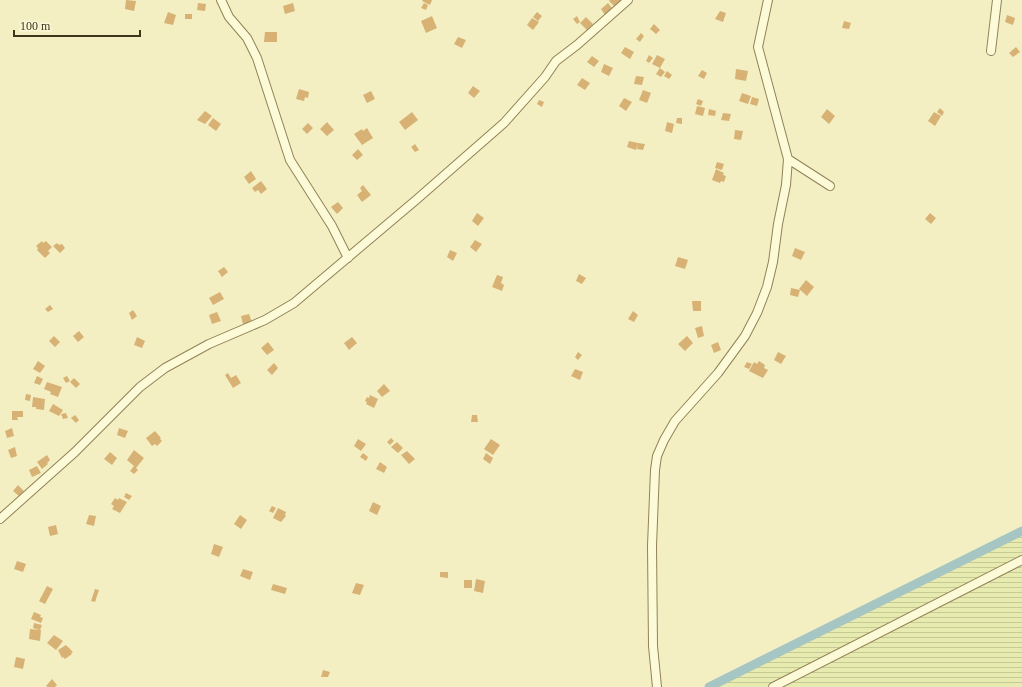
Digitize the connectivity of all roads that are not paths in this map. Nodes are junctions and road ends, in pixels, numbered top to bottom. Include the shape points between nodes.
1 (221, 0) edge
2 (628, 0) edge
3 (768, 0) edge
4 (997, 0) edge
5 (991, 51) dead end
6 (788, 158) junction
7 (830, 186) dead end
8 (348, 258) junction
9 (0, 519) edge
10 (1022, 560) edge
11 (657, 687) edge
12 (773, 687) edge

1 - 8 street via 229,17 247,38 257,58 290,160 332,226
2 - 8 street via 556,62 504,123
3 - 6 street via 758,47
4 - 5 street
6 - 7 street
6 - 11 street via 773,262 757,313 745,336 718,373 676,421 657,456 652,546
8 - 9 street via 294,303 266,320 209,344 165,368 140,387 75,452
10 - 12 street

